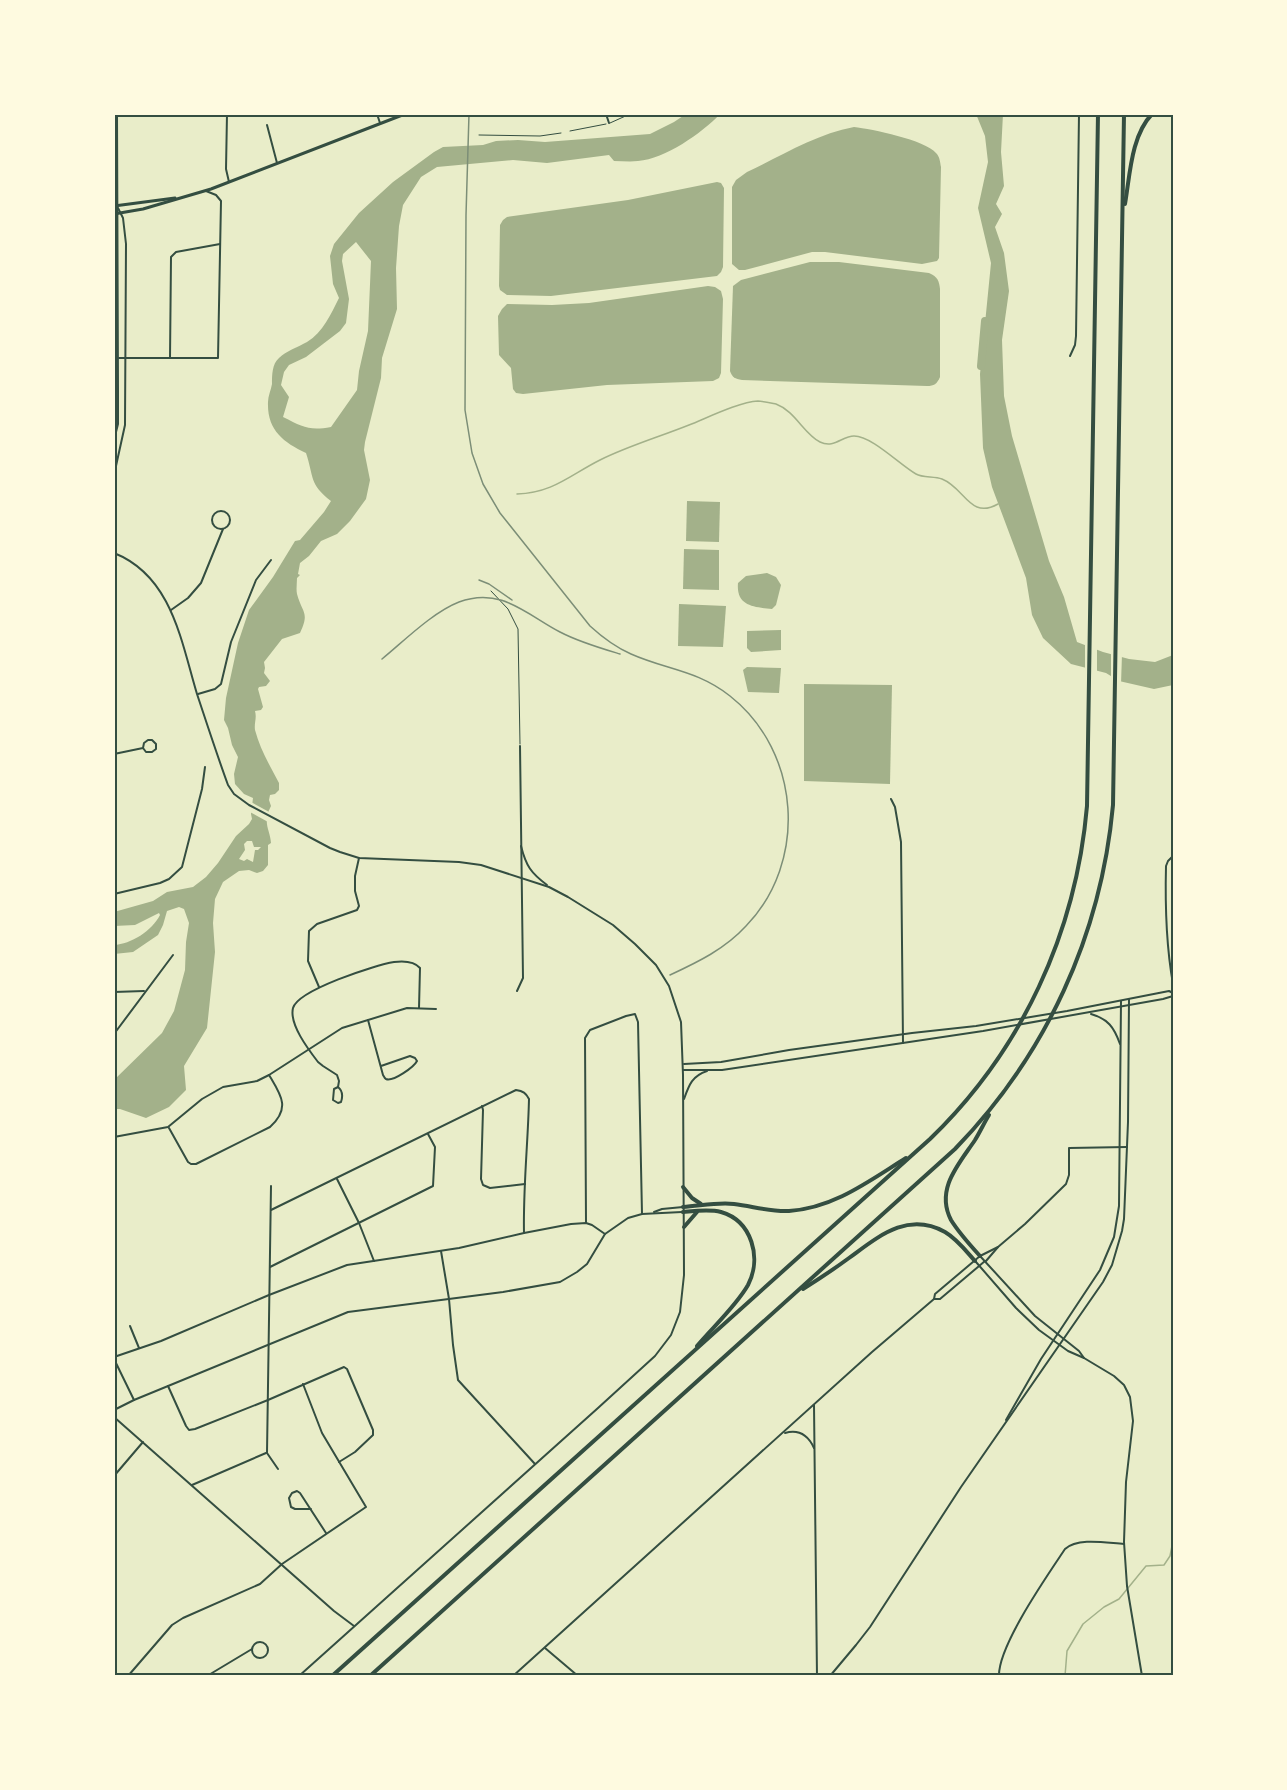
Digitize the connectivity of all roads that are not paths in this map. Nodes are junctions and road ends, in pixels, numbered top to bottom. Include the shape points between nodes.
1 (117, 114) edge
2 (227, 114) edge
3 (377, 114) edge
4 (405, 114) edge
5 (606, 114) edge
6 (630, 114) edge
7 (1079, 114) edge
8 (1098, 114) edge
9 (1124, 114) edge
10 (1152, 114) edge
11 (380, 123) junction
12 (609, 123) junction
13 (267, 125) dead end
14 (570, 131) dead end
15 (561, 133) dead end
16 (479, 135) dead end
17 (278, 163) junction
18 (229, 182) junction
19 (206, 190) junction
20 (186, 196) junction
21 (116, 206) edge
22 (117, 213) edge
23 (1123, 213) junction
24 (221, 244) junction
25 (118, 271) junction
26 (126, 271) junction
27 (1070, 356) dead end
28 (118, 358) junction
29 (125, 358) junction
30 (170, 358) junction
31 (114, 440) edge
32 (114, 475) edge
33 (223, 529) junction
34 (114, 553) edge
35 (271, 560) dead end
36 (491, 591) dead end
37 (171, 610) junction
38 (198, 694) junction
39 (520, 746) joint
40 (143, 748) junction
41 (114, 754) edge
42 (205, 767) dead end
43 (891, 799) dead end
44 (521, 846) junction
45 (1173, 856) edge
46 (359, 858) junction
47 (521, 878) junction
48 (549, 887) junction
49 (114, 894) edge
50 (173, 955) dead end
51 (1173, 984) edge
52 (319, 987) junction
53 (146, 991) junction
54 (517, 991) dead end
55 (114, 992) edge
56 (1173, 995) edge
57 (1129, 999) junction
58 (1121, 1000) junction
59 (1129, 1005) junction
60 (1121, 1007) junction
61 (419, 1008) junction
62 (436, 1009) dead end
63 (1088, 1013) junction
64 (368, 1020) junction
65 (114, 1034) edge
66 (904, 1034) junction
67 (903, 1043) junction
68 (1121, 1046) junction
69 (309, 1048) junction
70 (683, 1064) junction
71 (381, 1066) junction
72 (683, 1070) junction
73 (710, 1071) junction
74 (269, 1075) junction
75 (338, 1087) junction
76 (683, 1101) junction
77 (996, 1103) junction
78 (482, 1106) junction
79 (168, 1127) junction
80 (428, 1134) junction
81 (114, 1137) edge
82 (1120, 1147) junction
83 (1127, 1147) junction
84 (915, 1153) junction
85 (337, 1179) junction
86 (525, 1184) junction
87 (271, 1186) dead end
88 (683, 1187) junction
89 (702, 1205) junction
90 (271, 1210) junction
91 (683, 1210) junction
92 (698, 1211) junction
93 (642, 1214) junction
94 (359, 1222) junction
95 (586, 1223) junction
96 (684, 1227) junction
97 (524, 1233) junction
98 (605, 1234) junction
99 (998, 1247) junction
100 (441, 1251) junction
101 (981, 1256) junction
102 (374, 1261) junction
103 (975, 1261) junction
104 (985, 1262) junction
105 (980, 1266) junction
106 (270, 1267) junction
107 (270, 1294) junction
108 (790, 1298) junction
109 (449, 1299) junction
110 (934, 1299) junction
111 (130, 1326) dead end
112 (1057, 1335) junction
113 (1064, 1339) junction
114 (1053, 1341) junction
115 (269, 1344) junction
116 (1060, 1345) junction
117 (139, 1348) junction
118 (114, 1358) edge
119 (1084, 1358) junction
120 (685, 1359) junction
121 (303, 1384) junction
122 (168, 1386) junction
123 (134, 1400) junction
124 (268, 1400) junction
125 (814, 1405) junction
126 (114, 1410) edge
127 (114, 1417) edge
128 (1001, 1429) junction
129 (783, 1434) junction
130 (143, 1442) junction
131 (814, 1448) junction
132 (267, 1453) junction
133 (339, 1462) junction
134 (535, 1464) junction
135 (278, 1468) dead end
136 (114, 1476) edge
137 (192, 1485) junction
138 (311, 1509) junction
139 (326, 1533) junction
140 (1124, 1544) junction
141 (282, 1564) junction
142 (354, 1626) junction
143 (545, 1648) junction
144 (252, 1649) junction
145 (128, 1676) edge
146 (207, 1676) edge
147 (299, 1676) edge
148 (332, 1676) edge
149 (370, 1676) edge
150 (513, 1676) edge
151 (578, 1676) edge
152 (817, 1676) edge
153 (830, 1676) edge
154 (999, 1676) edge
155 (1142, 1676) edge

1 - 21 street
2 - 18 street
3 - 11 street
4 - 11 main road
5 - 12 street
6 - 12 lane
7 - 27 street via 1076,336
8 - 84 highway via 1091,641 1084,837 1073,896 1053,958 1028,1011 996,1062 958,1111
9 - 23 highway
10 - 23 highway via 1137,141
11 - 17 main road
12 - 14 lane
13 - 17 street
15 - 16 lane
17 - 18 main road
18 - 19 main road
19 - 20 main road
19 - 24 street via 220,198
20 - 21 main road
20 - 22 main road
21 - 22 street
22 - 25 street
22 - 26 street via 123,218
23 - 77 highway via 1112,822 1106,863 1080,956 1028,1059
24 - 30 street via 176,252 171,257
24 - 30 street via 218,358
25 - 26 street
25 - 28 street
26 - 29 street
28 - 29 street
28 - 31 street via 118,424
29 - 30 street
29 - 32 street via 125,425
33 - 33 street via 230,520 220,511 213,521
33 - 37 street via 201,583
34 - 37 street via 146,573
35 - 38 street via 256,580 231,642 221,684
36 - 39 lane via 508,609 518,629
37 - 38 street
38 - 46 street via 234,794 330,848
39 - 44 street
40 - 40 street via 152,752 156,744 147,740
40 - 41 street
42 - 49 street via 182,867 160,883
43 - 66 street via 901,842
44 - 47 street
44 - 48 street via 531,872
45 - 51 street via 1167,864 1166,880 1167,941
46 - 47 street via 459,862
46 - 52 street via 355,876 357,910 317,924 309,931 308,961
47 - 48 street
47 - 54 street via 523,978
48 - 70 street via 613,926 656,965 669,986 681,1022
50 - 53 street
52 - 61 street via 394,962 414,963 420,968
52 - 69 street via 293,1009 294,1024
53 - 55 street
53 - 65 street
56 - 57 street via 1169,992
56 - 59 street
57 - 58 street
57 - 59 street
58 - 60 street
58 - 66 street via 1011,1021
59 - 60 street
59 - 83 street
60 - 63 street
60 - 68 street
61 - 62 street
61 - 64 street
63 - 67 street
63 - 68 street via 1111,1024
64 - 69 street via 335,1032
64 - 71 street
66 - 67 street
66 - 70 street via 722,1062
67 - 73 street
68 - 82 street
69 - 74 street
69 - 75 street via 322,1066 337,1075
70 - 72 street
71 - 71 street via 387,1080 417,1061 410,1056
72 - 73 street
72 - 76 street
73 - 76 street via 690,1082
74 - 79 street via 223,1087
74 - 79 street via 283,1104 270,1127 196,1164 188,1162
75 - 75 street via 343,1097 338,1103 332,1094
76 - 88 street
77 - 101 highway via 954,1170 946,1194 951,1219
77 - 108 highway via 944,1160
78 - 80 street
78 - 86 street via 483,1185 490,1188
78 - 86 street via 516,1090 527,1094
79 - 81 street
80 - 85 street
80 - 94 street via 435,1147 433,1186
82 - 83 street
82 - 99 street via 1069,1148 1066,1184
82 - 112 street via 1114,1237 1090,1287
83 - 113 street via 1122,1231 1112,1265
84 - 89 highway via 851,1192 810,1208 782,1211 731,1204
84 - 120 highway
85 - 90 street
85 - 94 street
86 - 97 street
87 - 90 street
88 - 89 highway
88 - 91 street
89 - 91 highway
90 - 106 street
91 - 92 highway
91 - 93 street
91 - 96 street
92 - 96 highway
92 - 120 highway via 720,1212 741,1224 752,1243 754,1265 742,1294
93 - 95 street via 639,1022 635,1014 590,1030 585,1038
93 - 98 street via 628,1218
94 - 102 street
94 - 106 street
95 - 97 street
95 - 98 street
96 - 134 street via 682,1302 671,1335 655,1356
97 - 100 street
98 - 109 street via 587,1264 560,1282
99 - 101 street
99 - 104 street
100 - 102 street
100 - 109 street
101 - 103 street
101 - 104 street
102 - 107 street via 347,1265
103 - 105 street
103 - 108 highway via 945,1232 908,1225 881,1235
103 - 110 street
104 - 105 street
104 - 112 street
105 - 110 street via 940,1299
105 - 114 street via 1016,1308
106 - 107 street
107 - 115 street
107 - 117 street
108 - 149 highway
109 - 115 street via 348,1312
109 - 134 street via 458,1380
110 - 125 street
111 - 117 street
112 - 113 street
112 - 114 street
113 - 116 street
113 - 119 street
114 - 116 street
114 - 128 street
115 - 122 street
115 - 124 street
116 - 119 street
116 - 128 street
117 - 118 street
118 - 123 street
119 - 140 street via 1124,1385 1132,1406
120 - 148 highway
121 - 124 street
121 - 133 street via 322,1433
121 - 133 street via 340,1367 347,1369 373,1435
122 - 123 street
122 - 124 street via 189,1430
123 - 126 street
124 - 132 street
125 - 129 street
125 - 131 street
127 - 130 street
128 - 153 street via 870,1627
129 - 131 street via 799,1432
129 - 143 street
130 - 136 street
130 - 137 street
131 - 152 street
132 - 135 street
132 - 137 street
133 - 139 street via 366,1507
134 - 142 street
137 - 141 street
138 - 138 street via 300,1493 292,1493 288,1502 291,1507
138 - 139 street
139 - 141 street
140 - 154 street via 1077,1542 1065,1549 1029,1604 1003,1655
140 - 155 street
141 - 142 street
141 - 145 street via 250,1590 172,1625
142 - 147 street
143 - 150 street
143 - 151 street
144 - 144 street via 262,1642 268,1653 260,1659
144 - 146 street

